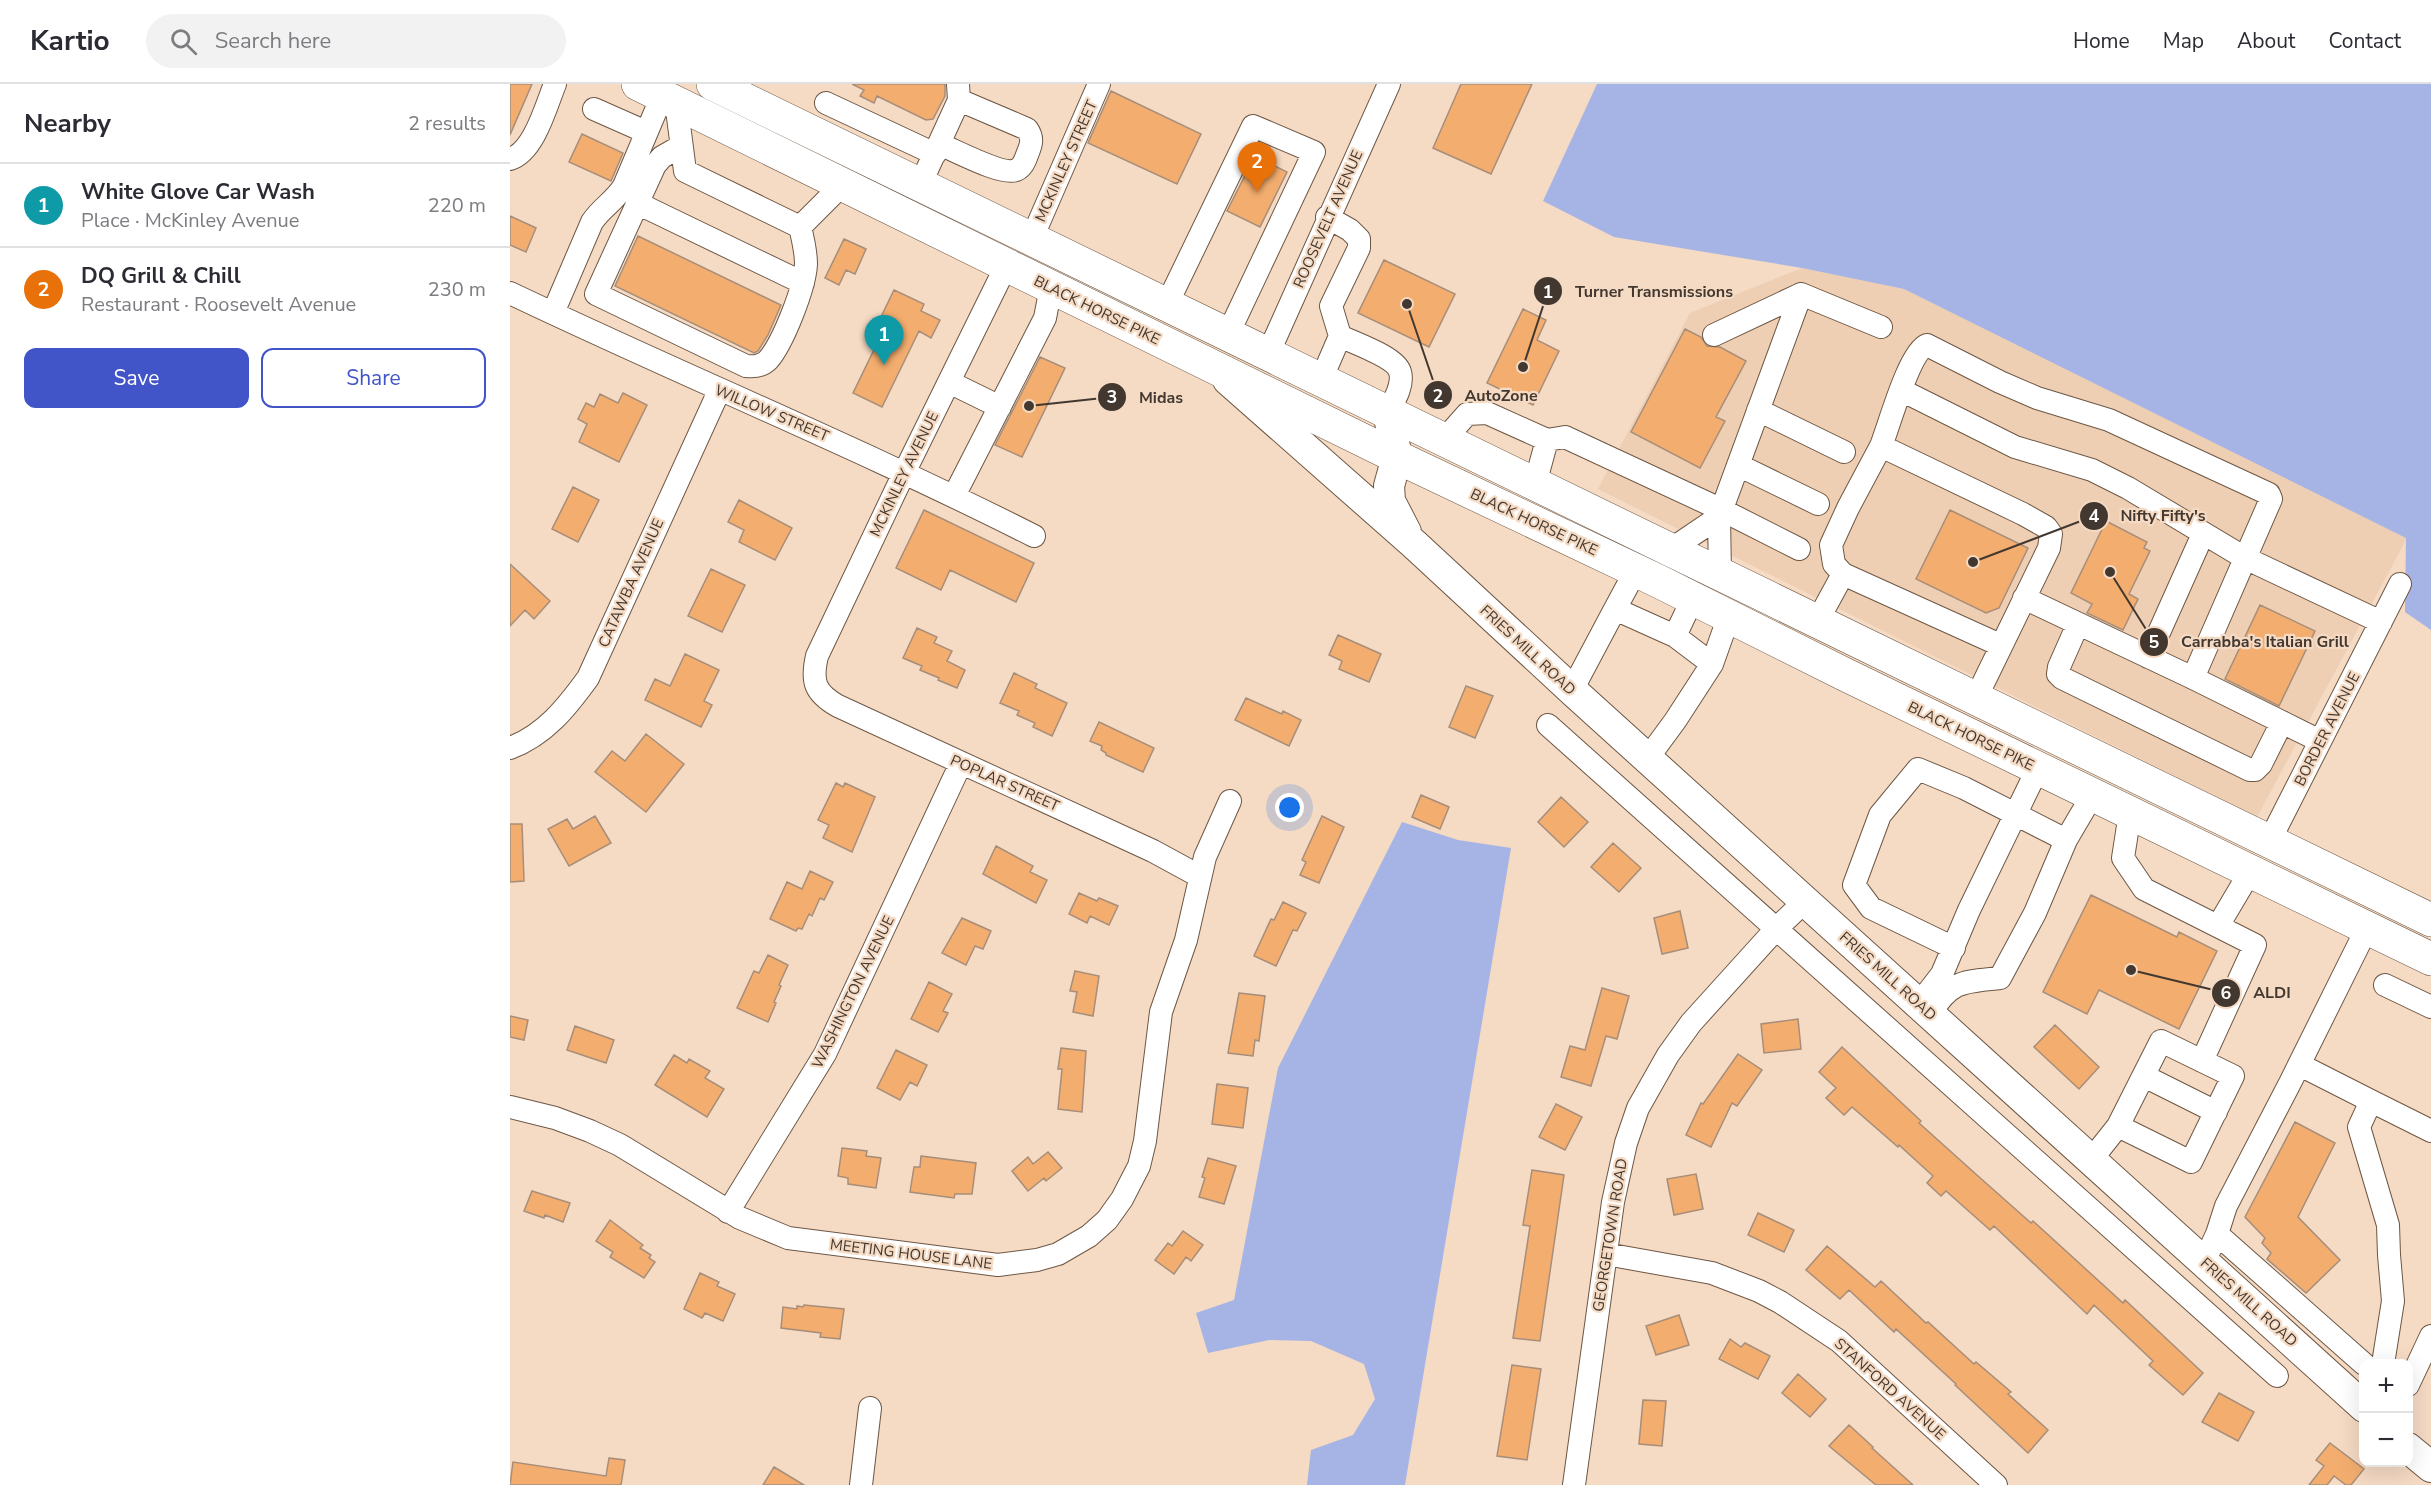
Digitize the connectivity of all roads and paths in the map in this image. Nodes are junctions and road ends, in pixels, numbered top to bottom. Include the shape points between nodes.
1 (555, 84) edge
2 (713, 84) edge
3 (1099, 84) edge
4 (1389, 84) edge
5 (656, 91) edge
6 (959, 92) edge
7 (830, 93) edge
8 (594, 109) dead end
9 (646, 132) junction
10 (813, 132) junction
11 (681, 146) junction
12 (937, 149) junction
13 (510, 159) edge
14 (843, 185) junction
15 (920, 185) junction
16 (637, 203) junction
17 (1328, 217) junction
18 (800, 227) junction
19 (1032, 238) junction
20 (1006, 266) junction
21 (803, 283) junction
22 (1050, 287) junction
23 (510, 293) edge
24 (1801, 294) junction
25 (1167, 304) junction
26 (553, 313) junction
27 (1881, 327) dead end
28 (1228, 334) junction
29 (1714, 335) dead end
30 (1340, 336) junction
31 (1268, 354) junction
32 (1212, 366) junction
33 (1322, 380) junction
34 (949, 382) junction
35 (1901, 390) junction
36 (719, 391) junction
37 (1000, 407) junction
38 (1758, 410) junction
39 (1388, 412) junction
40 (1444, 440) junction
41 (1547, 440) junction
42 (1881, 446) junction
43 (1844, 452) dead end
44 (1397, 457) junction
45 (1738, 465) junction
46 (904, 473) junction
47 (1535, 484) junction
48 (954, 496) junction
49 (1818, 504) dead end
50 (1720, 514) junction
51 (2203, 534) junction
52 (1034, 536) dead end
53 (1414, 544) junction
54 (1799, 549) dead end
55 (1670, 550) junction
56 (2245, 558) junction
57 (1636, 570) junction
58 (1720, 574) junction
59 (1843, 574) junction
60 (2400, 584) dead end
61 (1693, 598) junction
62 (2024, 598) junction
63 (1615, 609) junction
64 (1729, 616) junction
65 (1818, 620) junction
66 (2381, 622) junction
67 (2078, 624) junction
68 (1675, 636) junction
69 (2000, 645) junction
70 (2148, 657) junction
71 (1712, 664) junction
72 (1844, 674) junction
73 (2193, 678) junction
74 (815, 685) joint
75 (1572, 690) junction
76 (1976, 698) junction
77 (2282, 722) junction
78 (1548, 725) dead end
79 (2320, 741) junction
80 (510, 748) edge
81 (1647, 759) junction
82 (961, 763) junction
83 (2038, 768) junction
84 (2092, 794) junction
85 (1230, 801) dead end
86 (2130, 813) junction
87 (2015, 816) junction
88 (2227, 821) junction
89 (2066, 840) junction
90 (2269, 842) junction
91 (2250, 872) junction
92 (1199, 876) junction
93 (1805, 901) junction
94 (2431, 920) edge
95 (2218, 926) junction
96 (2367, 928) junction
97 (1776, 929) junction
98 (1954, 948) junction
99 (2431, 959) edge
100 (2385, 986) dead end
101 (2431, 1007) edge
102 (1925, 1009) junction
103 (2202, 1061) junction
104 (2300, 1065) junction
105 (2144, 1076) junction
106 (2371, 1101) junction
107 (510, 1107) edge
108 (2216, 1112) junction
109 (2118, 1126) junction
110 (2431, 1131) edge
111 (2091, 1160) junction
112 (728, 1212) junction
113 (2217, 1234) junction
114 (1605, 1254) junction
115 (2204, 1262) junction
116 (2431, 1336) edge
117 (2384, 1359) edge
118 (2359, 1360) edge
119 (2277, 1376) dead end
120 (2413, 1376) edge
121 (2359, 1402) edge
122 (870, 1408) dead end
123 (2413, 1451) edge
124 (2431, 1467) edge
125 (861, 1485) edge
126 (1574, 1485) edge
127 (1996, 1485) edge

1 - 13 street via 529,144 521,155
2 - 10 highway
3 - 19 street, MCKINLEY STREET
4 - 17 street, ROOSEVELT AVENUE
5 - 9 street
5 - 11 street
5 - 14 highway, BLACK HORSE PIKE
6 - 12 street
6 - 12 street via 1027,129 1032,144 1024,163 1016,170 1004,171
7 - 10 street
7 - 12 street
8 - 9 street
9 - 26 street via 619,195 598,213 585,233
10 - 15 highway
11 - 16 street via 655,165
11 - 18 street via 685,171
12 - 15 street
14 - 18 street
14 - 20 highway, BLACK HORSE PIKE
15 - 19 highway
16 - 21 street
16 - 21 street via 596,294 724,356 755,367 768,359
17 - 30 street via 1359,239 1359,248 1331,306
17 - 31 street, ROOSEVELT AVENUE
18 - 21 street via 806,251
19 - 25 highway
20 - 22 highway, BLACK HORSE PIKE
20 - 34 street, MCKINLEY AVENUE
22 - 32 highway, BLACK HORSE PIKE
22 - 37 street via 1045,318
23 - 26 street, WILLOW STREET
24 - 27 street
24 - 29 street
24 - 38 street
25 - 28 highway
25 - 28 street via 1253,126 1314,152
26 - 36 street, WILLOW STREET
28 - 31 highway
30 - 33 street
30 - 39 street via 1394,361 1401,373 1398,393
31 - 33 highway
32 - 44 highway, BLACK HORSE PIKE
32 - 53 main road, FRIES MILL ROAD
33 - 39 highway
34 - 37 street
34 - 46 street, MCKINLEY AVENUE
35 - 42 street
35 - 51 street via 2015,447 2092,470
35 - 56 street via 1907,371 1927,345 2009,386 2109,420 2269,494 2271,499
36 - 46 street, WILLOW STREET
36 - 80 street, CATAWBA AVENUE via 588,678 549,725
37 - 48 street
38 - 43 street
38 - 45 street
39 - 40 highway
39 - 44 main road, FRIES MILL ROAD
40 - 41 street via 1467,414 1487,413
40 - 47 highway
41 - 47 street
41 - 50 street via 1565,437
42 - 59 street via 1831,545 1834,564
42 - 62 street via 2046,527 2051,534 2049,548
44 - 53 main road, FRIES MILL ROAD via 1389,486 1390,501
44 - 57 highway, BLACK HORSE PIKE
45 - 49 street
45 - 50 street
46 - 48 street, WILLOW STREET
46 - 74 street, MCKINLEY AVENUE via 817,656
47 - 55 highway
48 - 52 street, WILLOW STREET
50 - 54 street
50 - 55 street
50 - 58 street
51 - 56 street
51 - 70 street
53 - 75 main road, FRIES MILL ROAD
55 - 58 highway
56 - 66 street
56 - 73 street
57 - 61 highway, BLACK HORSE PIKE
57 - 63 street
58 - 65 highway
59 - 65 street
59 - 69 street
60 - 66 street, BORDER AVENUE
61 - 64 highway, BLACK HORSE PIKE
61 - 68 street
62 - 67 street
62 - 69 street
63 - 68 street
63 - 75 street
64 - 71 street
64 - 72 highway, BLACK HORSE PIKE
65 - 76 highway
66 - 79 street, BORDER AVENUE
67 - 70 street
67 - 77 street via 2059,667 2062,678 2250,770 2261,764
68 - 71 street
69 - 76 street
70 - 73 street
71 - 81 street
72 - 76 highway via 1865,672 1943,704 1969,704
72 - 83 highway, BLACK HORSE PIKE
73 - 77 street
74 - 82 street, POPLAR STREET via 838,706
75 - 81 main road, FRIES MILL ROAD
76 - 88 highway
77 - 79 street
78 - 97 street
79 - 90 street, BORDER AVENUE
81 - 93 main road, FRIES MILL ROAD
82 - 92 street, POPLAR STREET via 1154,851
82 - 112 street, WASHINGTON AVENUE via 825,1054
83 - 84 highway, BLACK HORSE PIKE
83 - 87 street
84 - 86 highway, BLACK HORSE PIKE
84 - 89 street
85 - 92 street, MEETING HOUSE LANE
86 - 88 highway via 2148,795
86 - 91 highway, BLACK HORSE PIKE
86 - 95 street via 2123,858 2144,889
87 - 89 street
87 - 98 street
87 - 98 street via 1918,769 1880,815 1854,885 1871,908
88 - 90 highway
89 - 102 street via 2035,913 2000,978 1962,982
90 - 94 highway
91 - 95 street
91 - 96 highway, BLACK HORSE PIKE
92 - 112 street, MEETING HOUSE LANE via 1186,940 1161,1012 1139,1166 1115,1210 1089,1236 1064,1251 1037,1260 984,1264 800,1241
93 - 97 street, GEORGETOWN ROAD
93 - 102 main road, FRIES MILL ROAD
95 - 103 street via 2254,945
96 - 99 highway, BLACK HORSE PIKE
96 - 104 street
97 - 114 street, GEORGETOWN ROAD via 1679,1038 1646,1092 1621,1163
97 - 119 street
98 - 102 street
100 - 101 street
102 - 111 main road, FRIES MILL ROAD
103 - 105 street via 2161,1041
103 - 108 street via 2233,1076
104 - 106 street
104 - 113 street via 2226,1206
105 - 108 street
105 - 109 street
106 - 110 street
106 - 117 street via 2359,1127 2388,1225 2393,1301
107 - 112 street, MEETING HOUSE LANE via 555,1118 620,1145
108 - 109 street via 2191,1162
109 - 111 street
111 - 115 main road, FRIES MILL ROAD
113 - 115 street
113 - 118 street
114 - 126 street, GEORGETOWN ROAD
114 - 127 street, STANFORD AVENUE via 1712,1274 1780,1302 1839,1341
115 - 121 main road, FRIES MILL ROAD
116 - 120 street
122 - 125 street
123 - 124 main road

